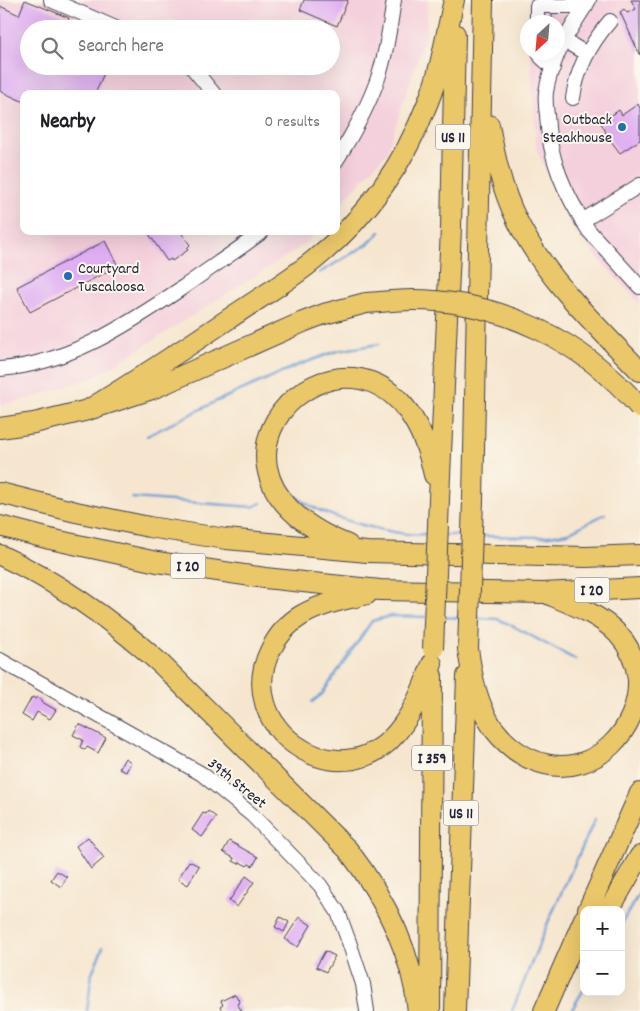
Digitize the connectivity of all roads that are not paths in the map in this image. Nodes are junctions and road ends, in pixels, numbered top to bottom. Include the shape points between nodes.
1 (51, 0) edge
2 (394, 0) edge
3 (455, 0) edge
4 (483, 0) edge
5 (587, 3) edge
6 (537, 15) edge
7 (97, 20) edge
8 (610, 21) dead end
9 (565, 41) joint
10 (587, 54) junction
11 (544, 60) edge
12 (556, 60) edge
13 (552, 68) junction
14 (198, 75) edge
15 (481, 80) junction
16 (211, 90) edge
17 (573, 98) dead end
18 (340, 154) edge
19 (640, 184) edge
20 (582, 221) junction
21 (257, 235) edge
22 (640, 287) edge
23 (0, 369) edge
24 (640, 371) edge
25 (640, 408) edge
26 (88, 410) junction
27 (0, 428) edge
28 (0, 493) edge
29 (439, 499) junction
30 (0, 526) edge
31 (366, 552) junction
32 (0, 555) edge
33 (640, 555) edge
34 (640, 588) edge
35 (380, 590) junction
36 (543, 593) junction
37 (468, 649) junction
38 (433, 656) junction
39 (0, 660) edge
40 (640, 793) edge
41 (640, 856) edge
42 (590, 906) edge
43 (611, 906) edge
44 (580, 929) edge
45 (580, 960) edge
46 (367, 1011) edge
47 (418, 1011) edge
48 (430, 1011) edge
49 (455, 1011) edge
50 (546, 1011) edge

1 - 7 street
2 - 18 street via 379,75 367,106
3 - 26 highway via 425,109 400,161 362,214 339,238 294,274
3 - 29 highway, US 11 via 451,228
4 - 15 highway, US 11
5 - 6 street via 537,6
5 - 9 street
8 - 10 street
9 - 10 street
10 - 17 street via 580,67
11 - 13 street
12 - 13 street
13 - 20 street via 546,93 548,137 567,196
14 - 16 street
15 - 24 highway via 495,158 517,220 533,249 574,301
15 - 37 highway, US 11, bridge
19 - 20 street
20 - 22 street
21 - 23 street via 159,303 99,339 69,353
25 - 26 highway, bridge via 596,365 560,340 521,321 456,303 411,300 366,303 324,314 152,388
26 - 27 highway
28 - 31 highway, I 20 via 149,527 226,539
29 - 31 highway via 426,444 411,415 396,398 378,385 345,378 323,381 301,391 280,413 268,440 267,463 273,488 281,501 302,521
29 - 38 highway, I 359, bridge
30 - 35 highway, I 20 via 157,562
31 - 33 highway, I 20 via 586,557
32 - 47 highway via 56,583 137,642 348,850 368,876 399,935 410,966
34 - 36 highway, I 20
35 - 36 highway, I 20
35 - 38 highway via 329,603 301,615 282,632 267,657 263,671 263,694 269,715 281,734 298,748 318,757 340,760 362,757 382,747 398,732 418,700
36 - 37 highway via 600,619 618,633 635,662 639,683 634,715 623,735 608,750 588,761 568,765 536,761 517,751 499,736 483,709 472,680
37 - 49 highway, US 11
38 - 48 highway, I 359
39 - 46 street, 39th Street via 202,774 269,831 320,885 338,912 363,984
40 - 42 highway
41 - 43 highway
44 - 50 highway
45 - 50 highway

